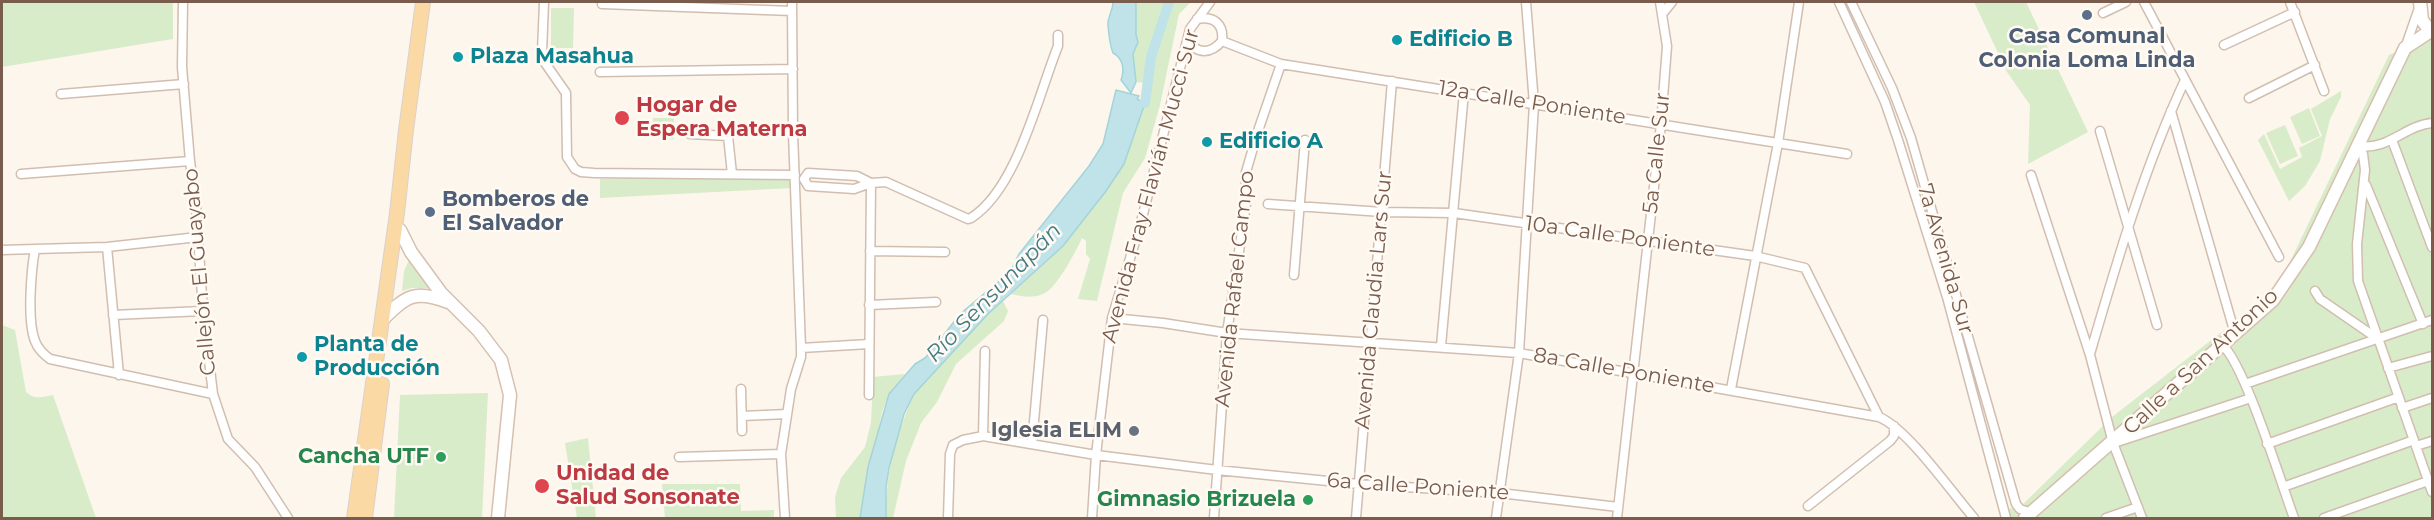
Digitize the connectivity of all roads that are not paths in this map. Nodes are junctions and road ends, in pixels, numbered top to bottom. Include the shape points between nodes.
1 (183, 2) edge
2 (423, 2) edge
3 (431, 2) edge
4 (544, 2) edge
5 (1210, 2) edge
6 (1526, 2) edge
7 (1660, 2) edge
8 (1672, 2) edge
9 (1799, 2) edge
10 (1839, 2) edge
11 (1851, 2) edge
12 (2126, 2) edge
13 (2144, 2) edge
14 (2290, 2) edge
15 (2421, 2) edge
16 (602, 4) dead end
17 (792, 6) edge
18 (2295, 12) junction
19 (1663, 13) junction
20 (2103, 13) dead end
21 (1197, 19) junction
22 (2431, 31) edge
23 (1058, 35) dead end
24 (1188, 40) junction
25 (1222, 41) junction
26 (2224, 45) dead end
27 (2404, 48) junction
28 (1281, 64) junction
29 (2316, 65) junction
30 (793, 69) junction
31 (600, 72) dead end
32 (2185, 80) junction
33 (1392, 81) junction
34 (184, 84) junction
35 (2324, 91) dead end
36 (1464, 92) junction
37 (61, 94) dead end
38 (2249, 98) dead end
39 (1534, 104) junction
40 (2171, 111) junction
41 (2432, 123) edge
42 (1661, 124) junction
43 (2100, 131) dead end
44 (690, 134) dead end
45 (1305, 140) dead end
46 (2392, 140) junction
47 (1778, 143) junction
48 (2359, 146) junction
49 (1847, 154) dead end
50 (190, 161) junction
51 (21, 174) dead end
52 (732, 174) junction
53 (2031, 174) dead end
54 (798, 177) junction
55 (2365, 182) junction
56 (871, 183) junction
57 (1268, 204) dead end
58 (1298, 206) junction
59 (1382, 212) junction
60 (1454, 213) junction
61 (1527, 224) junction
62 (2128, 225) junction
63 (400, 230) junction
64 (198, 237) junction
65 (1648, 240) junction
66 (107, 247) junction
67 (2433, 247) edge
68 (35, 249) junction
69 (2, 250) edge
70 (870, 251) junction
71 (945, 252) dead end
72 (1755, 256) junction
73 (2280, 257) dead end
74 (1294, 275) dead end
75 (2315, 291) dead end
76 (936, 302) dead end
77 (452, 304) junction
78 (869, 305) junction
79 (202, 311) junction
80 (113, 315) junction
81 (386, 316) junction
82 (1112, 318) junction
83 (1043, 320) dead end
84 (2432, 321) edge
85 (2423, 324) junction
86 (2157, 325) dead end
87 (1227, 333) junction
88 (2235, 334) junction
89 (2378, 339) junction
90 (1371, 343) junction
91 (869, 344) junction
92 (1441, 345) junction
93 (2222, 345) junction
94 (801, 348) junction
95 (985, 351) dead end
96 (1519, 352) junction
97 (2090, 355) junction
98 (2433, 356) edge
99 (2388, 368) junction
100 (1633, 373) junction
101 (119, 375) junction
102 (2245, 384) junction
103 (741, 389) dead end
104 (1731, 389) junction
105 (213, 394) junction
106 (869, 395) dead end
107 (2399, 397) junction
108 (2251, 398) junction
109 (2433, 398) edge
110 (2402, 408) junction
111 (788, 414) junction
112 (742, 416) junction
113 (1879, 417) junction
114 (1894, 426) junction
115 (742, 431) dead end
116 (983, 436) junction
117 (2433, 441) edge
118 (2113, 443) junction
119 (2415, 443) junction
120 (1032, 444) junction
121 (2267, 444) junction
122 (781, 454) junction
123 (1096, 455) junction
124 (679, 457) dead end
125 (1217, 470) junction
126 (1358, 484) junction
127 (2431, 485) edge
128 (2283, 487) junction
129 (1500, 493) junction
130 (1808, 506) dead end
131 (1618, 507) junction
132 (2138, 507) junction
133 (2028, 516) edge
134 (288, 519) edge
135 (354, 519) edge
136 (365, 519) edge
137 (498, 519) edge
138 (785, 519) edge
139 (948, 519) edge
140 (1092, 519) edge
141 (1214, 519) edge
142 (1356, 519) edge
143 (1496, 519) edge
144 (1617, 519) edge
145 (1974, 519) edge
146 (2006, 519) edge
147 (2106, 519) edge
148 (2142, 519) edge
149 (2294, 519) edge
150 (2324, 519) edge

1 - 34 street, Callejón El Guayabo
2 - 81 main road
3 - 63 main road
4 - 52 street via 543,60 566,93 567,157 574,169
5 - 21 street, Avenida Fray Flavián Mucci Sur
6 - 39 street
7 - 19 street, 5a Calle Sur
8 - 19 street
9 - 47 street
10 - 146 street, 7a Avenida Sur via 1898,140 1947,297
11 - 133 street, 7a Avenida Sur via 1911,138 2016,504
12 - 20 street
13 - 32 street
14 - 18 street
15 - 22 street via 2422,20
15 - 27 street
16 - 17 street
17 - 30 street
18 - 26 street
18 - 29 street
19 - 42 street, 5a Calle Sur via 1667,46
21 - 24 street, Avenida Fray Flavián Mucci Sur
21 - 25 street via 1214,20 1220,26
22 - 27 street
23 - 56 street via 1058,46 1013,164 997,192 976,215 968,219 886,182
24 - 25 street via 1192,47 1208,52
24 - 82 street, Avenida Fray Flavián Mucci Sur
25 - 28 street, 12a Calle Poniente
27 - 48 street, Calle a San Antonio
28 - 33 street, 12a Calle Poniente
28 - 87 street, Avenida Rafael Campo via 1246,172 1246,204
29 - 35 street
29 - 38 street
30 - 31 street
30 - 54 street
32 - 40 street
32 - 73 street
33 - 36 street, 12a Calle Poniente
33 - 59 street, Avenida Claudia Lars Sur
34 - 37 street
34 - 50 street, Callejón El Guayabo
36 - 39 street, 12a Calle Poniente
36 - 60 street
39 - 42 street, 12a Calle Poniente
39 - 61 street
40 - 62 street
40 - 88 street
41 - 46 street
42 - 47 street, 12a Calle Poniente
42 - 65 street, 5a Calle Sur
43 - 62 street
44 - 52 street via 728,136
45 - 58 street
46 - 48 street via 2369,148
46 - 67 street
47 - 49 street, 12a Calle Poniente
47 - 72 street
48 - 55 street via 2365,161
48 - 88 street, Calle a San Antonio via 2309,248 2273,300
50 - 51 street
50 - 64 street, Callejón El Guayabo
52 - 54 street
53 - 97 street
54 - 56 street via 808,173 846,175
54 - 56 street via 808,186 854,189
54 - 94 street
55 - 85 street
55 - 89 street via 2357,275
56 - 70 street
57 - 58 street, 10a Calle Poniente
58 - 59 street, 10a Calle Poniente
58 - 74 street
59 - 60 street, 10a Calle Poniente
59 - 90 street, Avenida Claudia Lars Sur
60 - 61 street, 10a Calle Poniente
60 - 92 street
61 - 65 street, 10a Calle Poniente
61 - 96 street
62 - 86 street
62 - 97 street
63 - 77 street via 411,252
63 - 81 main road
64 - 66 street
64 - 79 street, Callejón El Guayabo
65 - 72 street, 10a Calle Poniente
65 - 100 street, 5a Calle Sur
66 - 68 street
66 - 80 street
68 - 69 street
68 - 101 street via 31,274 35,344 50,359
70 - 71 street
70 - 78 street
72 - 104 street
72 - 113 street, 10a Calle Poniente via 1805,268
75 - 89 street via 2320,299
76 - 78 street
77 - 81 street via 429,295 417,296 408,298
77 - 137 street via 501,360 510,395
78 - 91 street
79 - 80 street
79 - 105 street, Callejón El Guayabo
80 - 101 street
81 - 135 main road
81 - 136 main road
82 - 87 street, 8a Calle Poniente
82 - 123 street, Avenida Fray Flavián Mucci Sur
83 - 120 street
84 - 85 street
85 - 89 street
87 - 90 street, 8a Calle Poniente
87 - 125 street, Avenida Rafael Campo
88 - 93 street, Calle a San Antonio
89 - 99 street
89 - 102 street
90 - 92 street, 8a Calle Poniente
90 - 126 street, Avenida Claudia Lars Sur
91 - 94 street
91 - 106 street
92 - 96 street, 8a Calle Poniente
93 - 102 street
93 - 118 street, Calle a San Antonio
94 - 111 street
95 - 116 street
96 - 100 street, 8a Calle Poniente
96 - 129 street
97 - 118 street
98 - 99 street
99 - 107 street
100 - 104 street, 8a Calle Poniente
100 - 131 street, 5a Calle Sur
101 - 105 street
102 - 108 street
103 - 112 street
104 - 113 street, 8a Calle Poniente
105 - 134 street, Callejón El Guayabo via 228,439 255,467
107 - 110 street
107 - 121 street
108 - 118 street
108 - 121 street
109 - 110 street
110 - 119 street
111 - 112 street
111 - 122 street
112 - 115 street
113 - 114 street, 8a Calle Poniente
114 - 130 street via 1890,441
114 - 145 street, 8a Calle Poniente
116 - 120 street, 6a Calle Poniente
116 - 139 street via 953,446
117 - 119 street
118 - 132 street
118 - 133 street, Calle a San Antonio
119 - 127 street
119 - 128 street
120 - 123 street, 6a Calle Poniente
121 - 128 street
122 - 124 street
122 - 138 street
123 - 125 street, 6a Calle Poniente
123 - 140 street, Avenida Fray Flavián Mucci Sur
125 - 126 street, 6a Calle Poniente
125 - 141 street, Avenida Rafael Campo
126 - 129 street, 6a Calle Poniente
126 - 142 street, Avenida Claudia Lars Sur
127 - 150 street
128 - 149 street
129 - 131 street, 6a Calle Poniente
129 - 143 street
131 - 144 street, 5a Calle Sur
132 - 147 street
132 - 148 street

